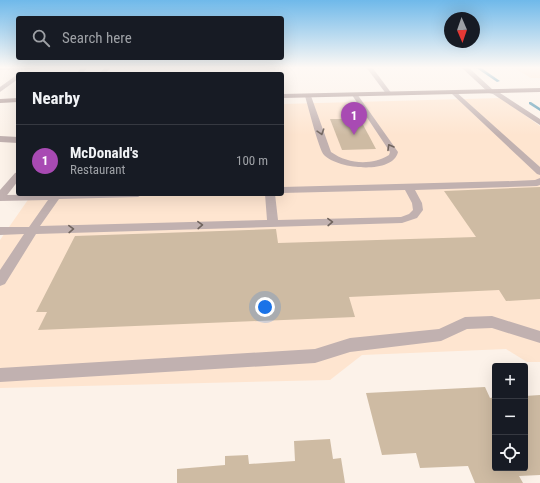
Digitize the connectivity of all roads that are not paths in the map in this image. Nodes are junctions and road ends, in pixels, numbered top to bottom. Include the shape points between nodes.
1 (386, 90) edge
2 (492, 90) edge
3 (540, 90) edge
4 (453, 92) junction
5 (495, 92) junction
6 (389, 94) junction
7 (355, 95) junction
8 (284, 96) edge
9 (308, 96) junction
10 (16, 100) edge
11 (0, 101) edge
12 (540, 123) edge
13 (0, 139) edge
14 (16, 140) edge
15 (540, 172) edge
16 (16, 178) edge
17 (540, 181) edge
18 (409, 187) junction
19 (284, 190) edge
20 (56, 196) joint
21 (270, 196) edge
22 (0, 198) edge
23 (273, 223) junction
24 (32, 230) junction
25 (0, 231) edge
26 (0, 281) edge
27 (540, 337) edge
28 (0, 375) edge

1 - 6 street
2 - 5 street
3 - 5 main road
4 - 5 main road
4 - 6 main road
4 - 15 street
5 - 12 street
6 - 7 main road
7 - 9 main road
9 -> 7 street via 327,153 352,164 378,164 389,160 394,152
8 - 9 main road
10 - 11 main road
13 - 14 street
16 - 22 street
17 - 18 street
18 - 19 street
23 -> 18 street via 402,220 414,216 418,210
20 - 22 street
20 - 24 street
21 - 23 street
24 -> 23 street
24 - 25 street
24 - 26 street
27 - 28 street via 492,322 465,323 441,335 350,345 315,356

